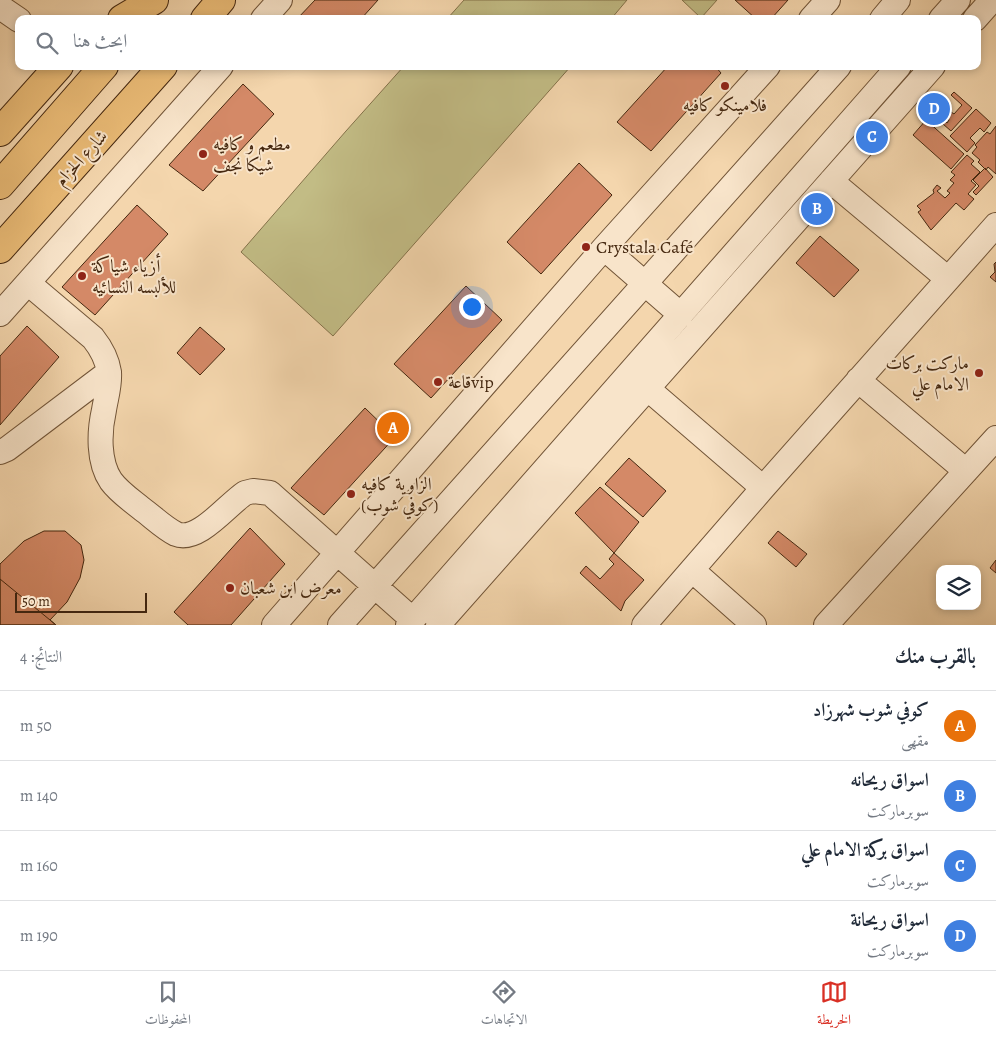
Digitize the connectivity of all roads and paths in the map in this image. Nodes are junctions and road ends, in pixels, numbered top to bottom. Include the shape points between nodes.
1 (118, 0) edge
2 (154, 0) edge
3 (163, 0) edge
4 (221, 0) edge
5 (280, 0) edge
6 (828, 0) edge
7 (898, 0) edge
8 (958, 0) edge
9 (992, 0) edge
10 (0, 7) edge
11 (105, 15) edge
12 (129, 15) edge
13 (150, 15) edge
14 (208, 15) edge
15 (267, 15) edge
16 (815, 15) edge
17 (885, 15) edge
18 (945, 15) edge
19 (979, 15) edge
20 (15, 17) edge
21 (55, 70) edge
22 (101, 70) edge
23 (158, 70) edge
24 (217, 70) edge
25 (764, 70) edge
26 (835, 70) edge
27 (895, 70) edge
28 (929, 70) edge
29 (0, 132) edge
30 (831, 182) junction
31 (0, 185) edge
32 (996, 225) edge
33 (604, 248) junction
34 (0, 249) edge
35 (948, 279) junction
36 (28, 282) junction
37 (645, 284) junction
38 (0, 314) edge
39 (681, 315) junction
40 (108, 372) junction
41 (858, 380) junction
42 (648, 388) junction
43 (996, 438) edge
44 (0, 452) edge
45 (966, 471) junction
46 (552, 479) junction
47 (763, 488) junction
48 (338, 552) junction
49 (692, 570) junction
50 (375, 585) junction
51 (411, 622) edge
52 (274, 625) edge
53 (340, 625) edge
54 (438, 625) edge
55 (644, 625) edge
56 (754, 625) edge
57 (826, 625) edge

1 - 11 main road
2 - 12 main road
3 - 13 main road
4 - 14 main road
5 - 15 street
6 - 16 street
7 - 17 street
8 - 18 street
9 - 19 street
10 - 20 street
21 - 29 main road
22 - 31 main road
23 - 34 main road, شارع الحزام
24 - 36 street
25 - 33 street
26 - 37 street
27 - 39 street
28 - 30 street
30 - 35 street
30 - 42 street
32 - 35 street
33 - 37 street
33 - 48 street
35 - 41 street
36 - 38 street
36 - 40 street via 93,338 106,359
37 - 39 street
37 - 50 street
39 - 46 street
40 - 44 street via 7,450
40 - 48 street via 101,428 103,458 110,480 124,495 171,531 185,536 199,532 245,493 270,492
41 - 45 street
41 - 47 street
42 - 46 street
42 - 47 street
43 - 45 street
45 - 57 street
46 - 51 street
46 - 54 street
47 - 49 street
48 - 50 street
48 - 52 street
49 - 55 street
49 - 56 street
50 - 51 street
50 - 53 street

